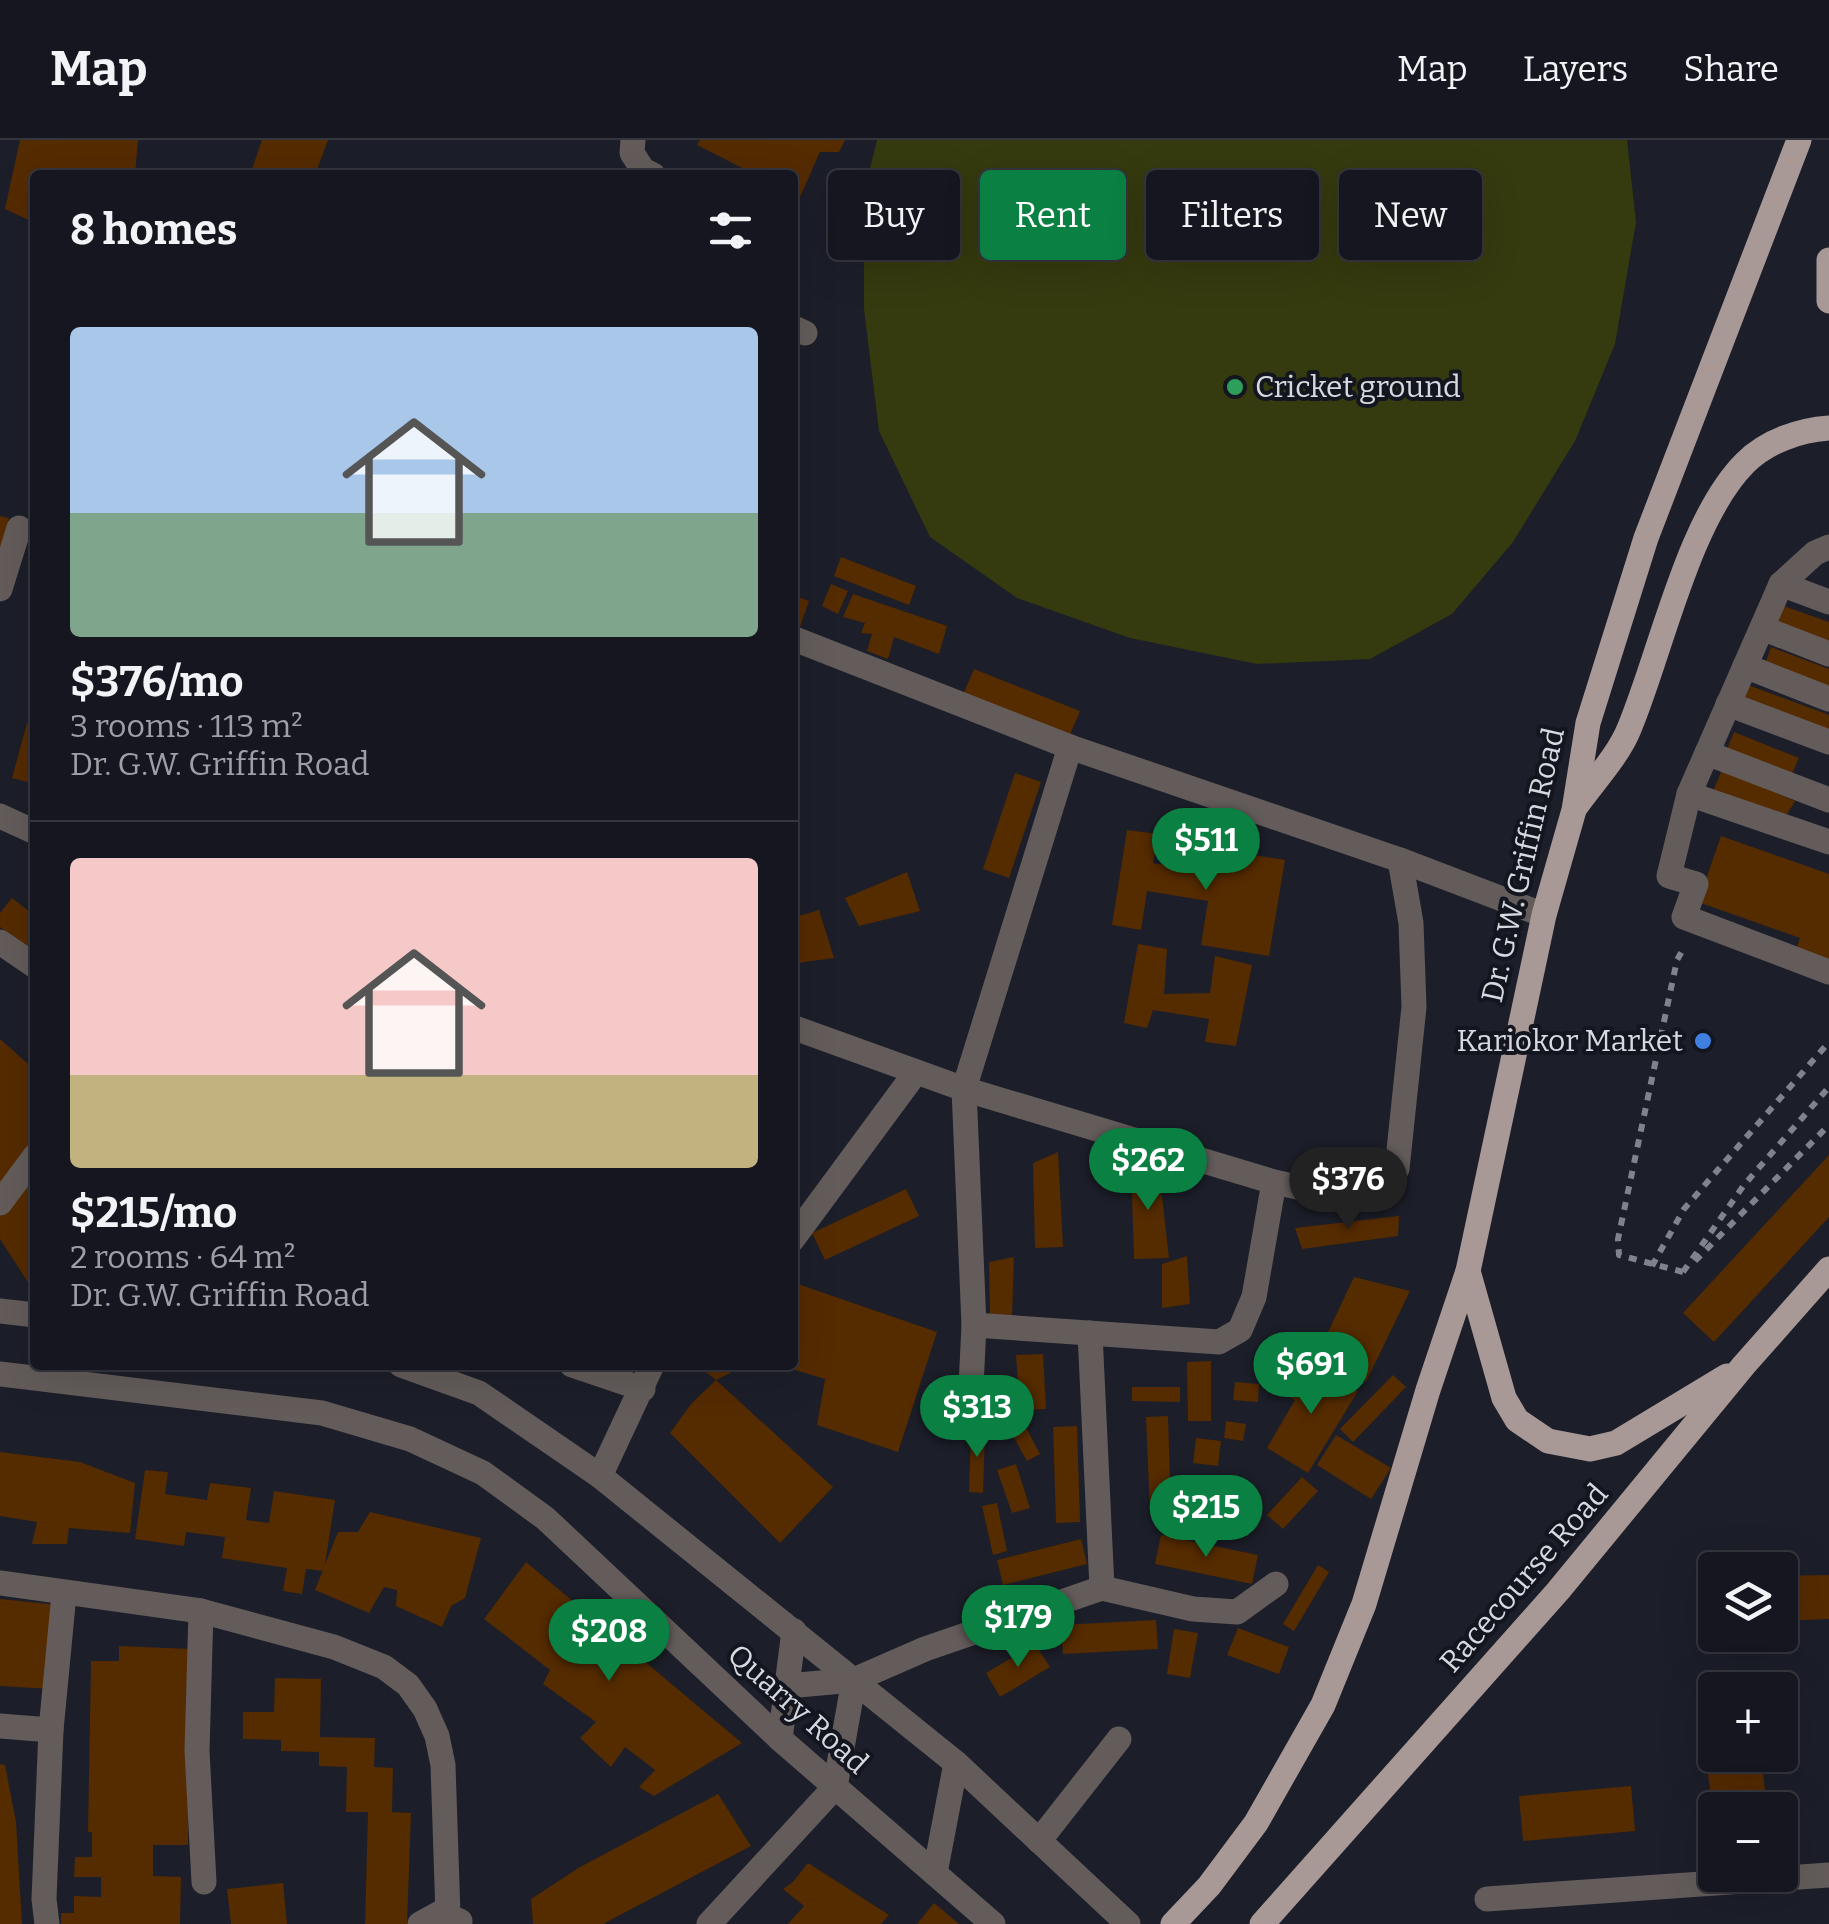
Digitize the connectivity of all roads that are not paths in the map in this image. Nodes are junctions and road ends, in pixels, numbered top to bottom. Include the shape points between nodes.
1 (634, 140) edge
2 (1798, 140) edge
3 (644, 170) edge
4 (1829, 260) edge
5 (1829, 301) edge
6 (1829, 428) edge
7 (18, 528) dead end
8 (1824, 553) edge
9 (1781, 584) junction
10 (0, 589) edge
11 (1829, 602) edge
12 (1762, 628) junction
13 (798, 640) edge
14 (1829, 654) edge
15 (1745, 666) junction
16 (1829, 699) edge
17 (1728, 704) junction
18 (1829, 742) edge
19 (1070, 748) junction
20 (1707, 753) junction
21 (1825, 790) edge
22 (1689, 794) junction
23 (1574, 810) junction
24 (0, 816) edge
25 (1791, 829) junction
26 (30, 830) edge
27 (1829, 842) edge
28 (1400, 860) junction
29 (1544, 916) junction
30 (0, 942) edge
31 (30, 963) edge
32 (1829, 972) edge
33 (798, 1029) edge
34 (916, 1072) junction
35 (964, 1089) junction
36 (30, 1163) edge
37 (1274, 1182) junction
38 (0, 1203) edge
39 (798, 1232) edge
40 (1829, 1269) edge
41 (1468, 1271) junction
42 (0, 1311) edge
43 (30, 1314) edge
44 (974, 1324) junction
45 (1090, 1333) junction
46 (1744, 1365) junction
47 (415, 1370) edge
48 (603, 1370) edge
49 (0, 1374) edge
50 (647, 1377) edge
51 (970, 1407) dead end
52 (600, 1476) junction
53 (0, 1584) edge
54 (1276, 1584) dead end
55 (1102, 1588) junction
56 (64, 1594) junction
57 (202, 1611) junction
58 (794, 1631) junction
59 (854, 1680) junction
60 (787, 1686) junction
61 (0, 1726) edge
62 (51, 1730) junction
63 (1120, 1739) dead end
64 (780, 1740) junction
65 (956, 1763) junction
66 (835, 1787) junction
67 (1039, 1841) junction
68 (935, 1873) junction
69 (1829, 1875) edge
70 (204, 1882) dead end
71 (1487, 1899) dead end
72 (455, 1919) edge
73 (48, 1924) edge
74 (420, 1924) edge
75 (709, 1924) edge
76 (993, 1924) edge
77 (1128, 1924) edge
78 (1173, 1924) edge
79 (1262, 1924) edge

1 - 3 street via 632,153
2 - 23 main road, Dr. G.W. Griffin Road via 1646,538 1588,723
4 - 5 main road
6 - 23 main road via 1778,440 1746,462 1719,499 1701,531 1627,734
7 - 10 street
8 - 9 street
9 - 11 street
9 - 12 street
12 - 14 street
12 - 15 street
13 - 19 street
15 - 16 street
15 - 17 street
17 - 18 street
17 - 20 street
19 - 28 street
19 - 35 street
20 - 21 street
20 - 22 street
21 - 25 street
22 - 25 street
22 - 32 street via 1670,876 1696,884 1692,919
23 - 29 main road, Dr. G.W. Griffin Road
24 - 26 street
25 - 27 street
28 - 29 street
28 - 37 street via 1414,1007 1396,1169 1372,1194 1334,1196
29 - 41 main road, Dr. G.W. Griffin Road
30 - 31 street
33 - 34 street
34 - 35 street
34 - 39 street
35 - 37 street
35 - 44 street
36 - 38 street
37 - 45 street via 1254,1297 1240,1330 1219,1342
40 - 46 main road, Racecourse Road
41 - 46 main road via 1504,1398 1517,1420 1548,1440 1590,1450 1616,1444
41 - 78 main road, Dr. G.W. Griffin Road via 1364,1604 1323,1705 1256,1824
42 - 43 street
44 - 45 street
44 - 51 street
45 - 55 street
46 - 79 main road, Racecourse Road via 1558,1591
47 - 52 street, Quarry Road via 479,1393
48 - 50 street
49 - 64 street, Quarry Road via 322,1413 410,1439 482,1473 544,1518
50 - 52 street
52 - 58 street, Quarry Road
53 - 56 street
54 - 55 street via 1237,1612
55 - 59 street
56 - 57 street
56 - 62 street
57 - 70 street via 197,1751
57 - 72 street via 334,1647 384,1667 408,1685 437,1736 443,1765
58 - 59 street, Quarry Road
58 - 60 street
59 - 60 street
59 - 65 street, Quarry Road
59 - 66 street
60 - 64 street
61 - 62 street
62 - 73 street
63 - 67 street
64 - 66 street, Quarry Road
65 - 67 street, Quarry Road
65 - 68 street
66 - 68 street, Quarry Road
66 - 75 street
67 - 77 street, Quarry Road
68 - 76 street, Quarry Road
69 - 71 street
72 - 74 street via 431,1916

